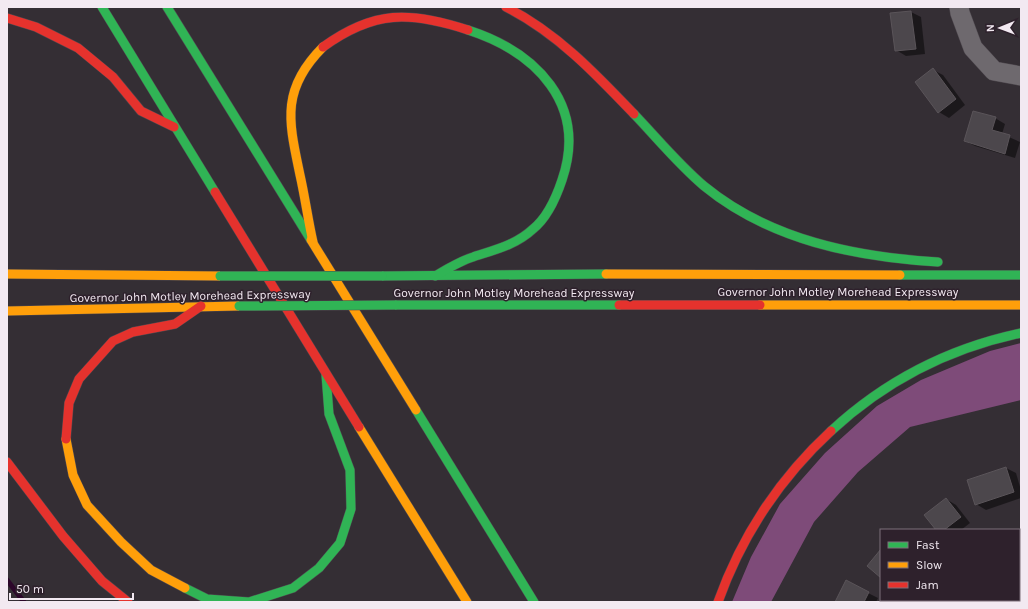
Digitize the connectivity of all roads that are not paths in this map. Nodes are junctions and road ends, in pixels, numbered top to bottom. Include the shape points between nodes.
1 (102, 7) edge
2 (167, 7) edge
3 (506, 7) edge
4 (959, 7) edge
5 (7, 18) edge
6 (1021, 76) edge
7 (174, 127) junction
8 (313, 242) junction
9 (945, 262) dead end
10 (32, 265) dead end
11 (1007, 265) dead end
12 (1021, 267) edge
13 (7, 274) edge
14 (62, 275) junction
15 (435, 276) junction
16 (1021, 276) edge
17 (1021, 305) edge
18 (201, 306) junction
19 (7, 311) edge
20 (1021, 333) edge
21 (326, 375) junction
22 (7, 462) edge
23 (128, 602) edge
24 (467, 602) edge
25 (534, 602) edge
26 (718, 602) edge

1 - 7 highway
2 - 8 highway
3 - 9 highway via 545,29 577,54 673,156 705,186 730,204 791,236 826,246 878,258
4 - 6 street via 973,48 994,71
5 - 7 highway via 32,24 83,52 113,77 142,112
7 - 21 highway
8 - 15 highway via 293,146 291,115 295,87 308,64 326,45 366,22 400,16 432,19 473,31 513,50 540,71 557,93 568,120 569,161 556,199 534,228 495,252 469,258
8 - 25 highway
10 - 14 highway
11 - 12 highway
13 - 14 highway, Governor John Motley Morehead Expressway
14 - 15 highway, Governor John Motley Morehead Expressway, bridge
15 - 16 highway, Governor John Motley Morehead Expressway
17 - 18 highway, Governor John Motley Morehead Expressway, bridge
18 - 19 highway, Governor John Motley Morehead Expressway
18 - 21 highway via 175,324 133,332 113,341 79,379 69,403 66,444 73,475 87,505 146,565 170,580 207,599 249,602 293,588 319,568 340,543 351,509 350,470 329,414
20 - 26 highway via 933,361 870,398 839,422 790,473 767,503 731,567
21 - 24 highway
22 - 23 highway via 63,536 102,581

